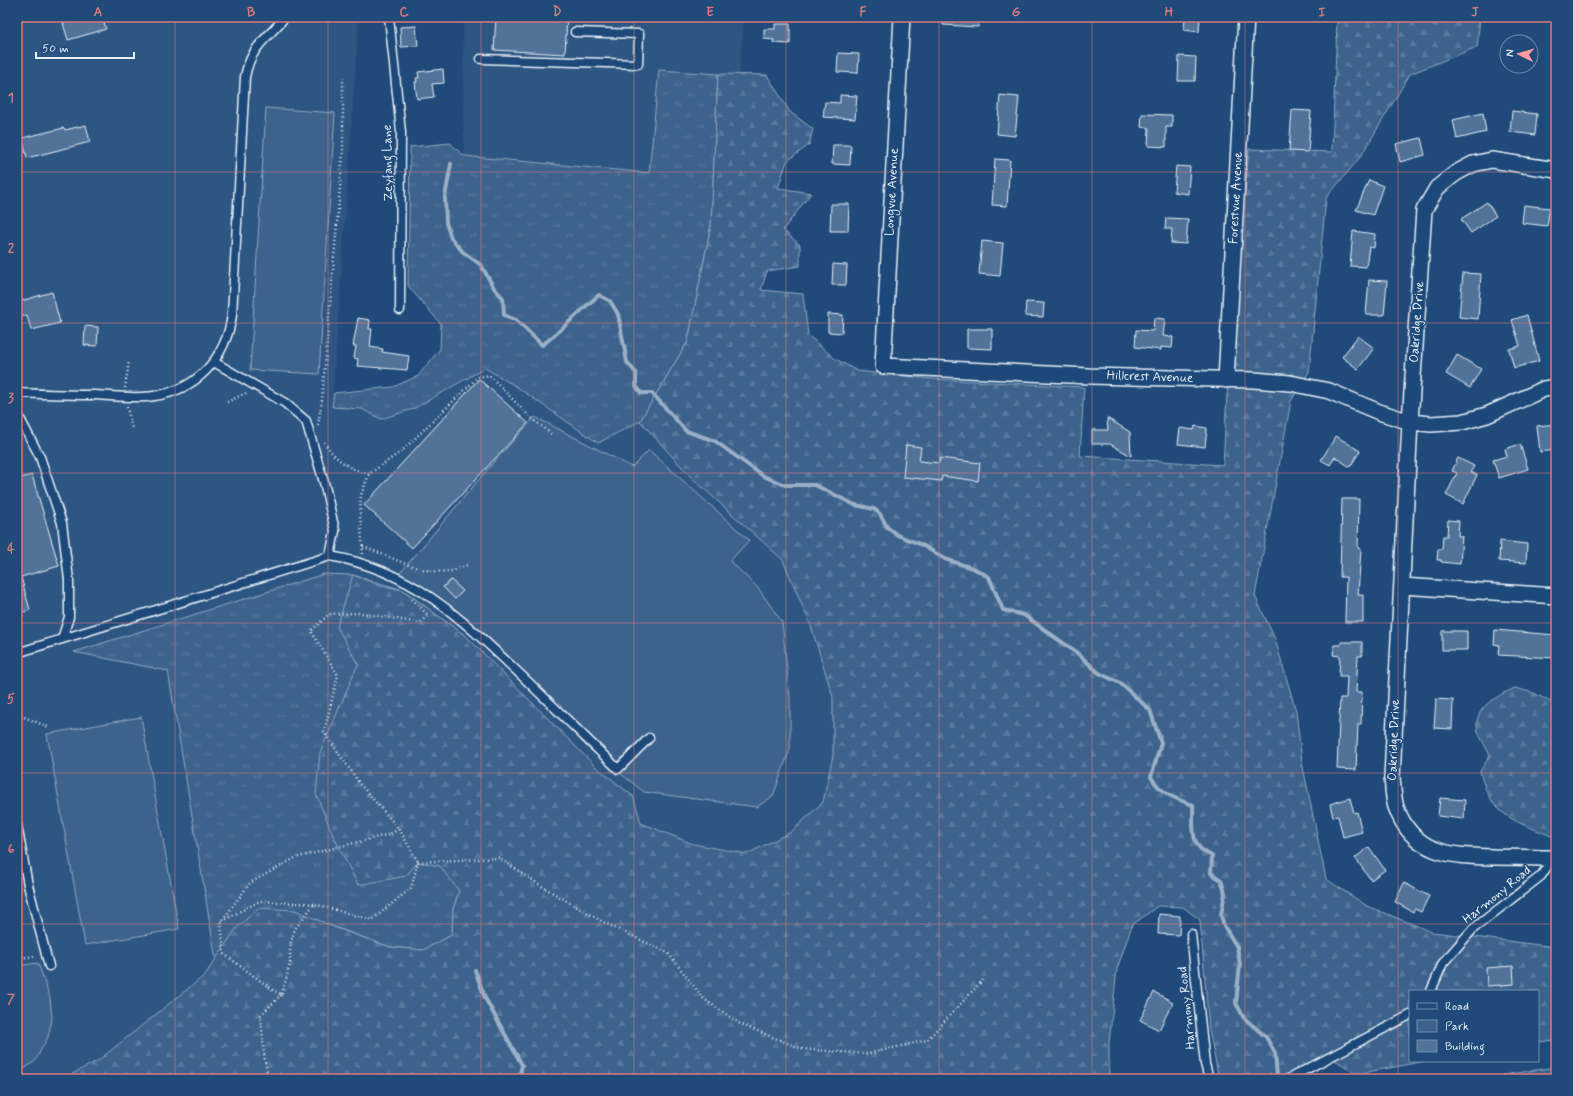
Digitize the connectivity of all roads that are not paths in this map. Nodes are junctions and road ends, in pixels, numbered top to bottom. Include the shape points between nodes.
1 (285, 17) edge
2 (389, 17) edge
3 (902, 17) edge
4 (1246, 17) edge
5 (575, 32) dead end
6 (481, 59) dead end
7 (1556, 170) edge
8 (400, 310) dead end
9 (214, 362) junction
10 (882, 366) joint
11 (1226, 380) junction
12 (1556, 387) edge
13 (17, 393) edge
14 (17, 413) edge
15 (1410, 422) junction
16 (330, 556) junction
17 (1402, 586) junction
18 (1556, 596) edge
19 (62, 639) junction
20 (17, 653) edge
21 (649, 738) dead end
22 (17, 825) edge
23 (1554, 858) edge
24 (1191, 934) dead end
25 (49, 966) dead end
26 (1431, 990) edge
27 (1409, 1016) edge
28 (1209, 1079) edge
29 (1288, 1079) edge

1 - 9 lane via 256,47 246,69 232,315 225,343
2 - 8 lane, Zeyfang Lane via 401,132
3 - 10 street, Longvue Avenue
4 - 11 street, Forestvue Avenue
5 - 6 lane via 639,34 638,64
7 - 15 street, Oakridge Drive via 1492,160 1473,164 1437,188 1424,210
9 - 13 lane via 199,378 189,384 153,396
9 - 16 lane via 285,403 306,421 335,531
10 - 11 street, Hillcrest Avenue
11 - 15 street, Hillcrest Avenue via 1290,383 1329,391
12 - 15 street, Hillcrest Avenue via 1544,389 1487,415 1462,422
14 - 19 lane via 40,457 62,523 69,580 69,617
15 - 17 street, Oakridge Drive
16 - 19 lane
16 - 21 lane via 354,560 390,574 430,595 466,622 618,768
17 - 18 street
17 - 23 street, Oakridge Drive via 1392,777 1396,806 1405,826 1418,841 1439,852 1456,856
19 - 20 lane
22 - 25 lane via 28,885
23 - 26 lane, Harmony Road via 1541,876 1473,929 1443,963
24 - 28 lane, Harmony Road via 1205,1064
27 - 29 lane

